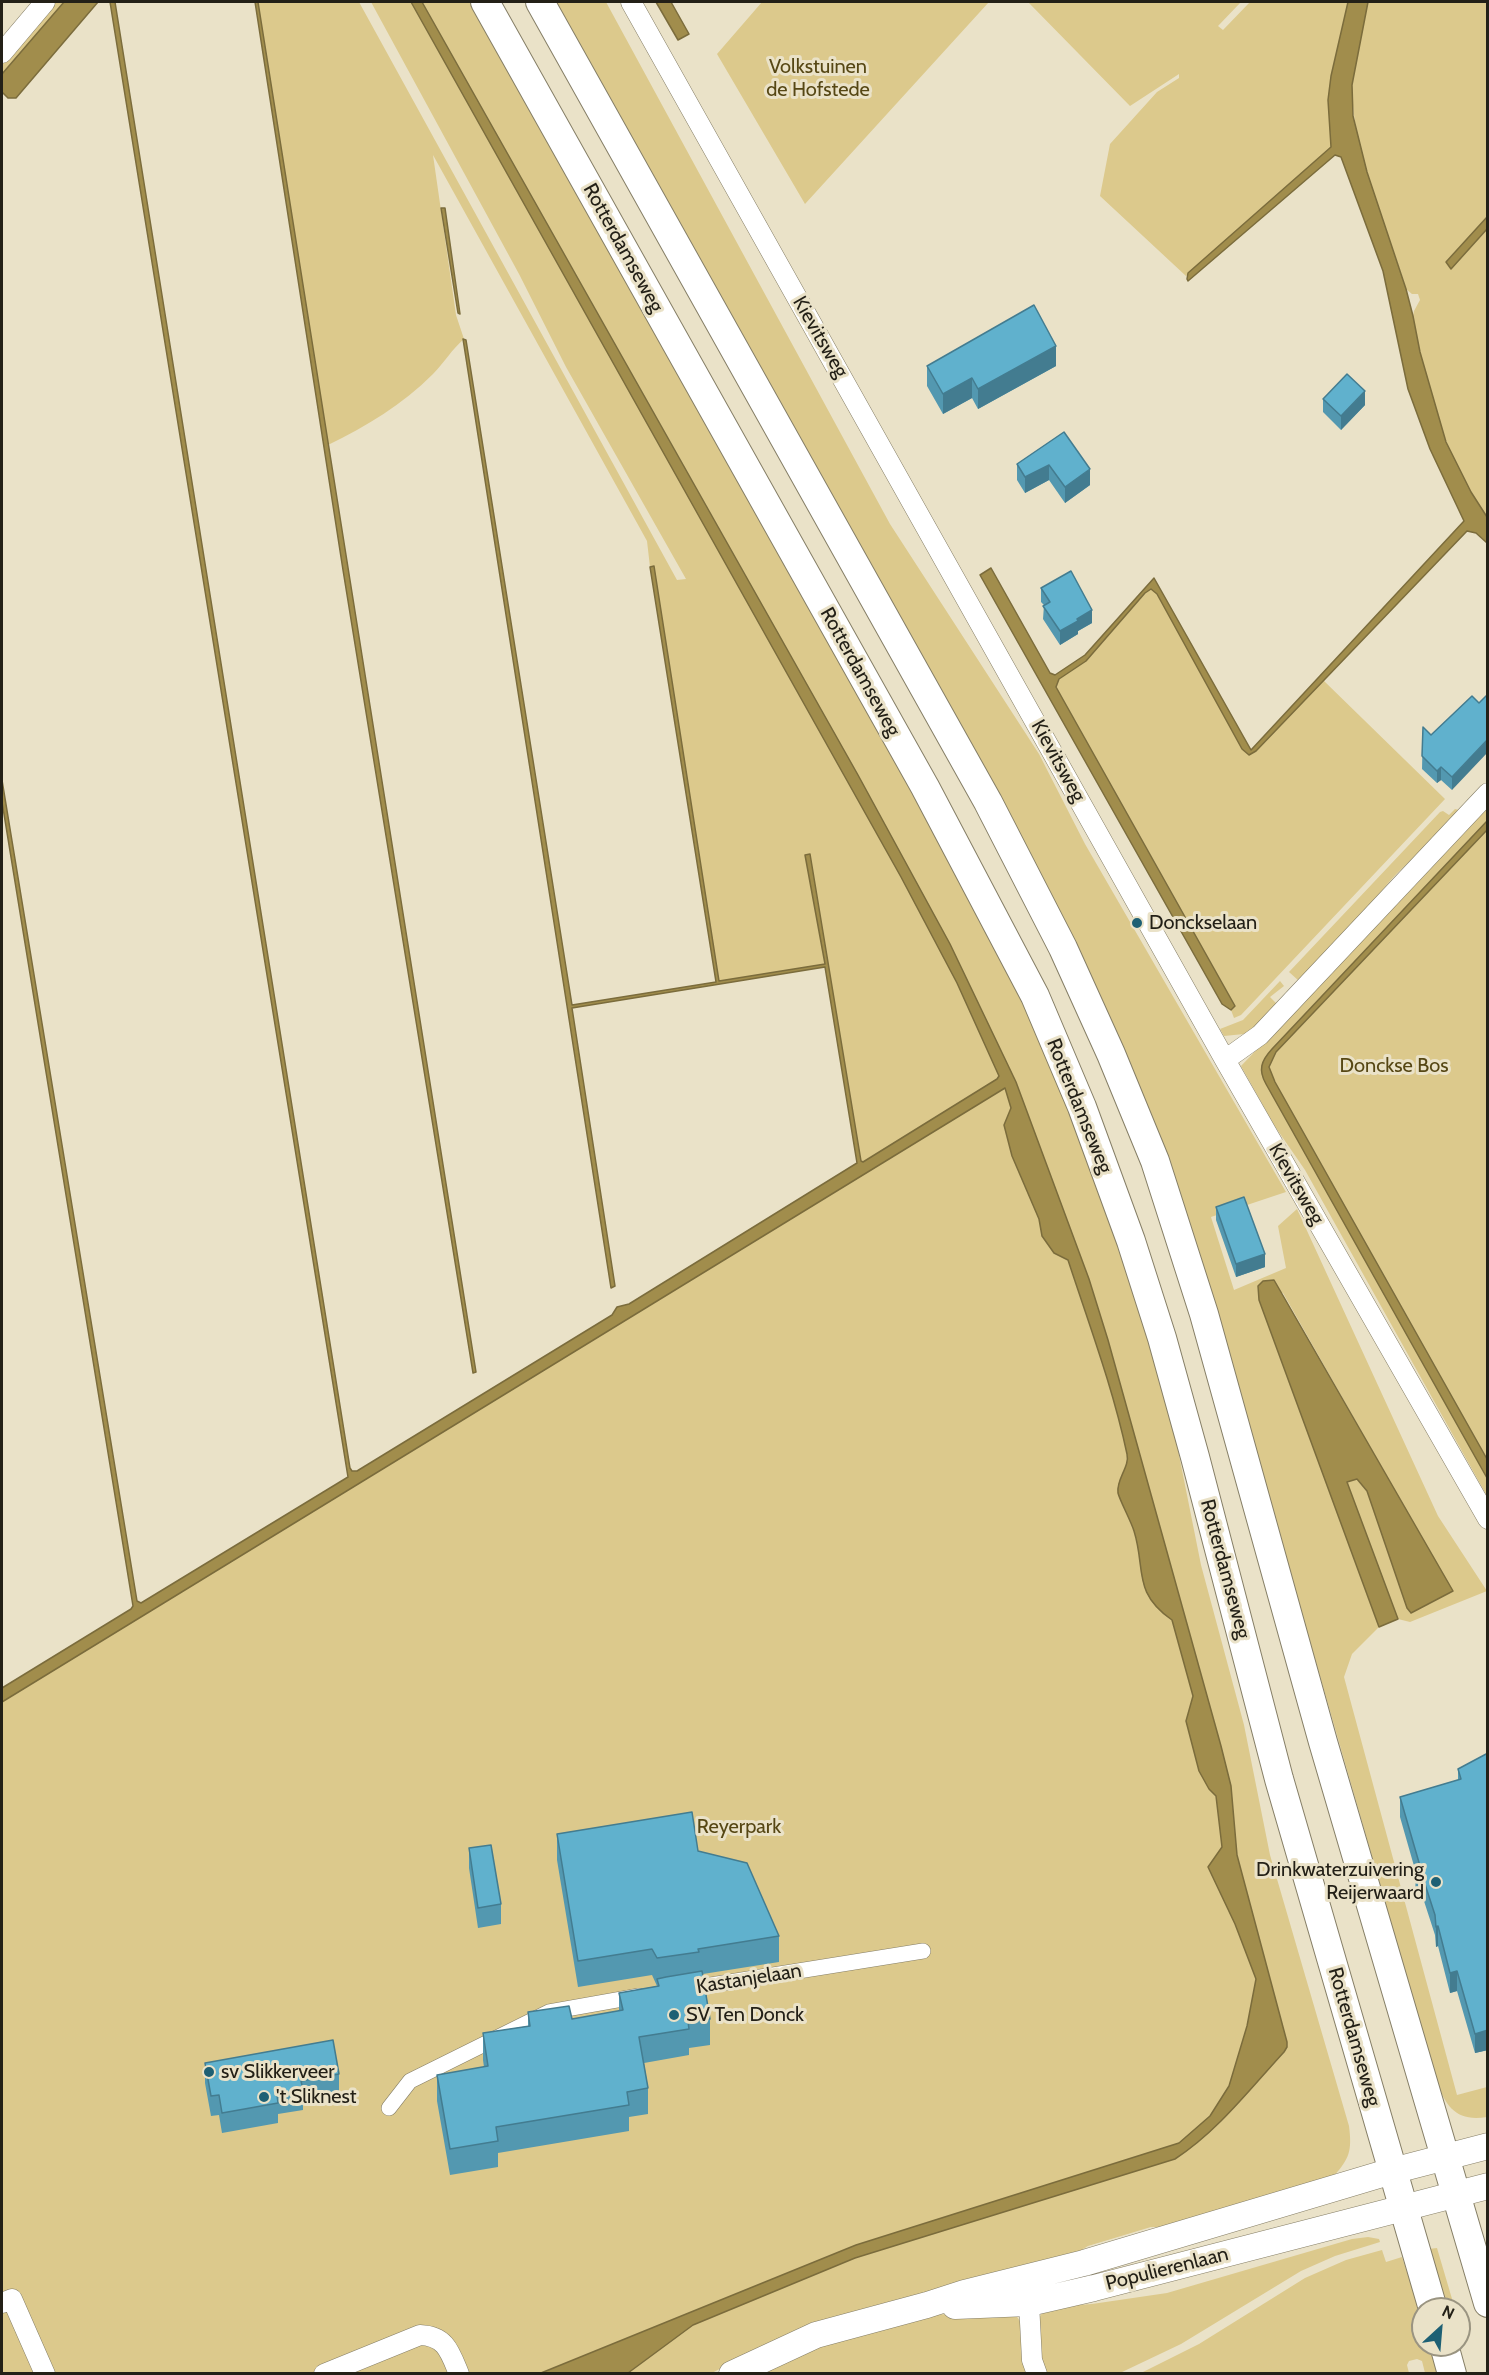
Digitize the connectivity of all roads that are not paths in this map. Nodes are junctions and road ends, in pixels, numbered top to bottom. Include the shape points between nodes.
1 (45, 2) edge
2 (485, 2) edge
3 (540, 2) edge
4 (632, 2) edge
5 (2, 53) edge
6 (1488, 793) edge
7 (1226, 1060) junction
8 (1488, 1519) edge
9 (923, 1951) dead end
10 (389, 2108) dead end
11 (1488, 2146) edge
12 (1446, 2158) junction
13 (1392, 2171) junction
14 (1488, 2186) edge
15 (1456, 2195) junction
16 (1403, 2209) junction
17 (1429, 2297) edge
18 (1029, 2302) junction
19 (1488, 2302) edge
20 (2, 2303) edge
21 (927, 2305) junction
22 (1447, 2357) edge
23 (45, 2373) edge
24 (324, 2373) edge
25 (459, 2373) edge
26 (732, 2373) edge
27 (1037, 2373) edge
28 (1452, 2373) edge

1 - 5 street
2 - 13 main road, Rotterdamseweg via 925,787 1035,996 1082,1107 1162,1338 1279,1779
3 - 12 main road via 988,802 1063,948 1111,1054 1155,1161 1204,1314 1323,1743
4 - 7 street, Kievitsweg
6 - 7 street via 1260,1035
7 - 8 street, Kievitsweg
9 - 10 street, Kastanjelaan via 549,2012 410,2081
11 - 12 street, Populierenlaan
12 - 13 street, Populierenlaan
12 - 15 main road
13 - 16 main road, Rotterdamseweg
13 - 21 street, Populierenlaan via 1084,2263
14 - 15 street, Populierenlaan
15 - 16 street, Populierenlaan
15 - 19 main road
16 - 17 main road, Rotterdamseweg
16 - 18 street, Populierenlaan
18 - 21 street, Populierenlaan
18 - 27 street via 1032,2360
20 - 23 street via 12,2298
21 - 26 street, Populierenlaan via 816,2335
22 - 28 main road
24 - 25 street via 420,2335 442,2341

